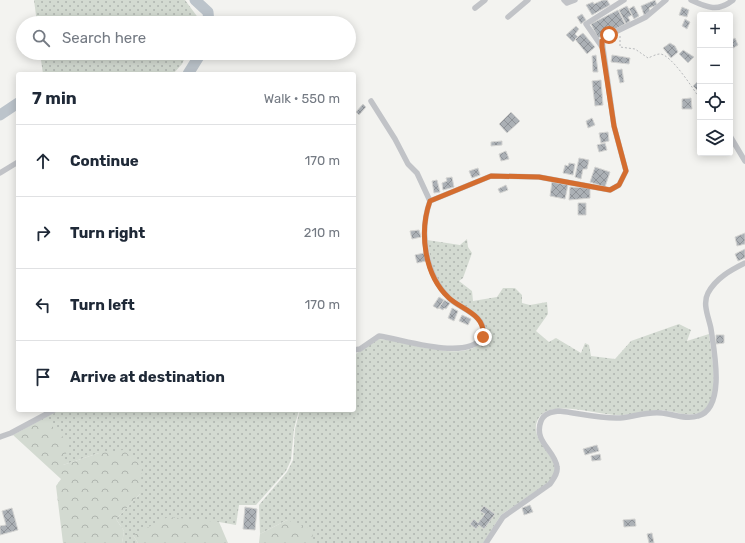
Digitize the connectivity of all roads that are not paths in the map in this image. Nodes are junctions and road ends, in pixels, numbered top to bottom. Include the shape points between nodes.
1 (485, 0) edge
2 (528, 0) edge
3 (564, 0) edge
4 (575, 0) edge
5 (666, 0) edge
6 (691, 0) edge
7 (733, 0) edge
8 (621, 1) edge
9 (475, 8) dead end
10 (508, 17) dead end
11 (602, 47) junction
12 (371, 101) dead end
13 (733, 141) edge
14 (745, 161) edge
15 (16, 163) edge
16 (0, 173) edge
17 (430, 201) junction
18 (745, 263) edge
19 (356, 350) edge
20 (50, 412) edge
21 (0, 437) edge
22 (486, 543) edge

1 - 9 street
2 - 10 street
3 - 4 street via 567,3
5 - 11 street via 646,17 602,41
6 - 7 street via 712,8 724,7
8 - 11 street via 586,24
11 - 17 street via 614,126 626,171 619,185 610,190 539,177 491,176
12 - 17 street via 408,164 417,173
13 - 14 street
15 - 16 street
17 - 19 street via 425,214 424,236 435,282 450,299 472,312 481,322 483,337 476,344 465,348 441,348 379,336
18 - 22 street via 720,278 707,294 706,305 716,377 714,398 705,412 697,416 660,412 619,418 550,412 542,418 539,427 540,437 556,463 556,476 550,484 503,517
20 - 21 street

